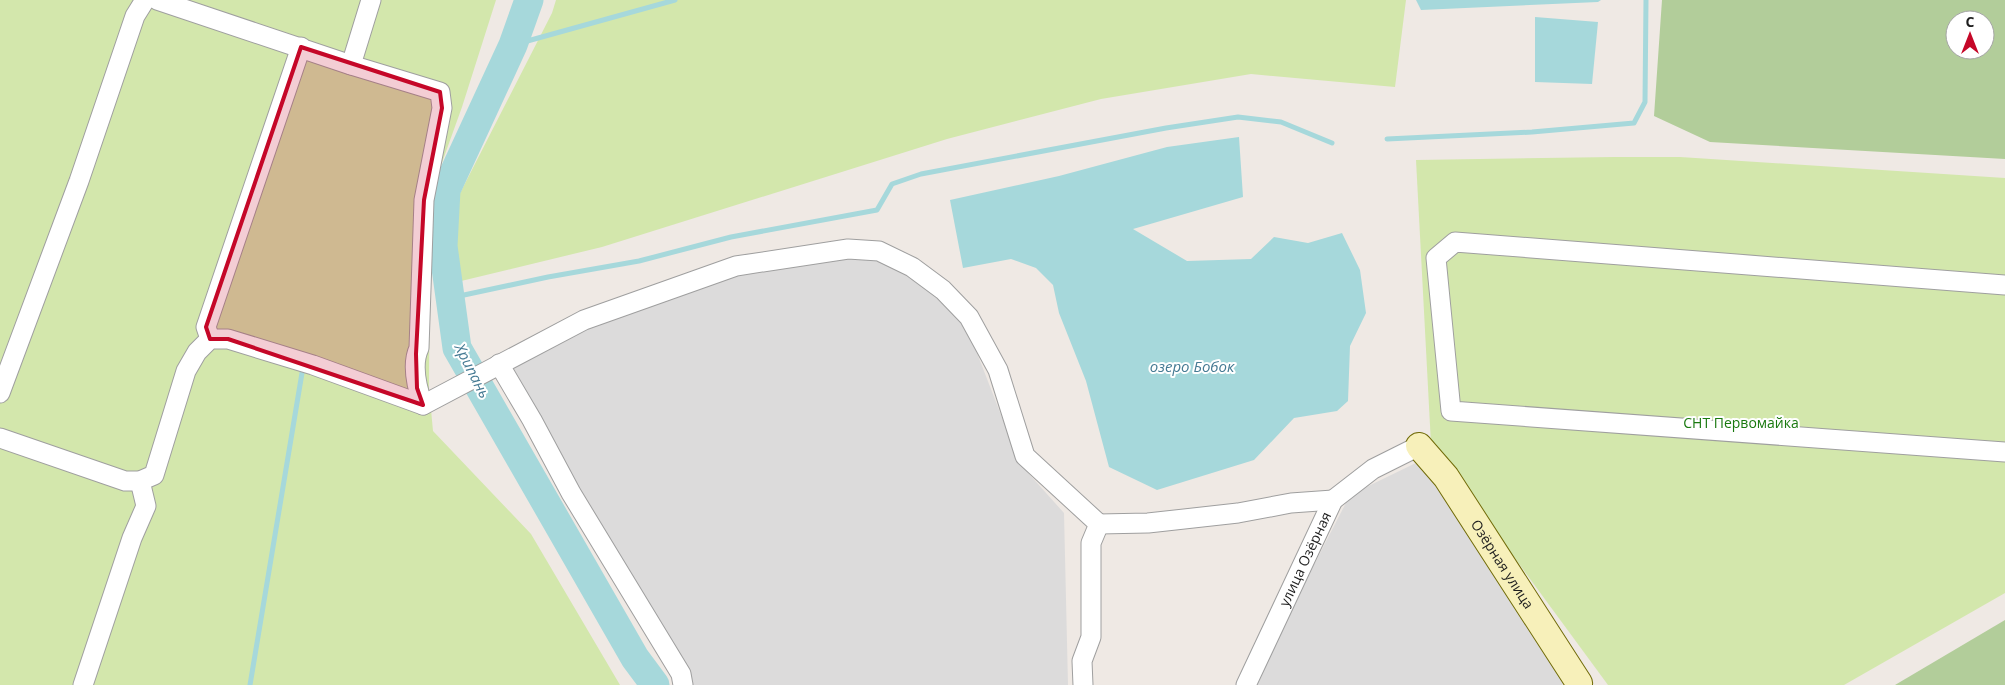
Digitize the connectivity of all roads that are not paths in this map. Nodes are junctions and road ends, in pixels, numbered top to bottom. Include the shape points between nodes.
1 (145, 0) edge
2 (157, 0) edge
3 (371, 0) edge
4 (301, 47) junction
5 (351, 65) junction
6 (2005, 285) edge
7 (210, 339) junction
8 (491, 369) junction
9 (0, 393) edge
10 (423, 405) junction
11 (0, 438) edge
12 (1419, 446) joint
13 (2005, 452) edge
14 (140, 481) junction
15 (1333, 500) junction
16 (1099, 524) junction
17 (83, 685) edge
18 (683, 685) edge
19 (1083, 685) edge
20 (1246, 685) edge
21 (1578, 685) edge

1 - 9 street via 135,16 79,181
2 - 4 street
3 - 5 street
4 - 5 street
4 - 7 street via 206,327
5 - 10 street via 440,92 442,108 424,200 419,348 416,354 417,388
6 - 13 street via 1455,242 1436,258 1451,411
7 - 10 street via 228,339 304,362
7 - 14 street via 197,352 186,371 154,475
8 - 10 street
8 - 16 street via 584,320 736,266 848,250 879,251 912,267 943,290 969,317 998,370 1025,456
8 - 18 street via 532,420 681,674
11 - 14 street via 125,480
12 - 15 street, улица Озёрная via 1373,469
12 - 21 street, Озёрная улица via 1446,477
14 - 17 street via 146,506 132,538
15 - 16 street via 1148,523
15 - 20 street, улица Озёрная
16 - 19 street via 1091,542 1091,637 1082,661

